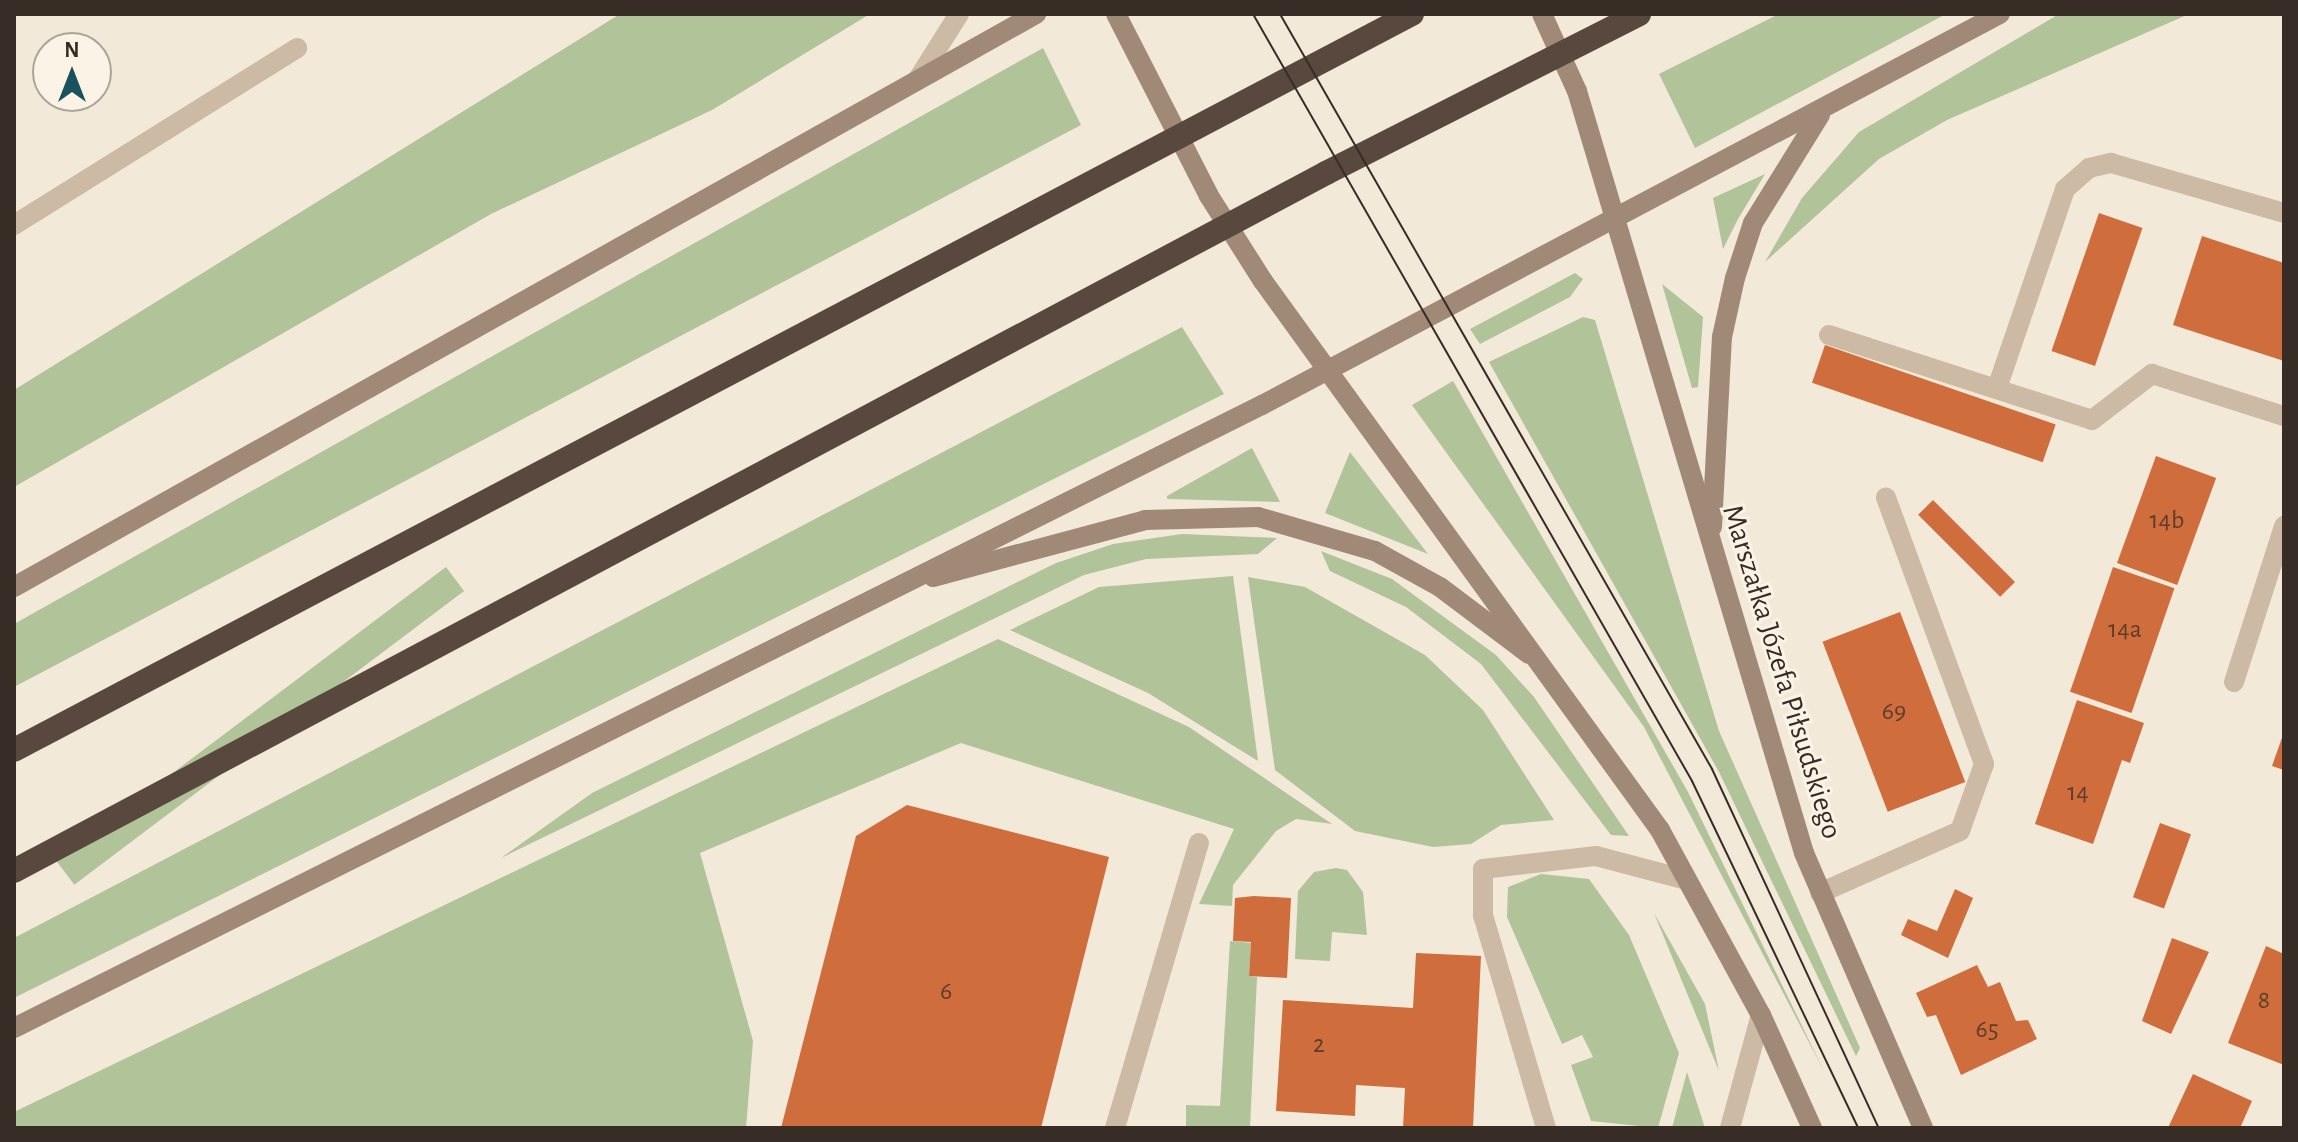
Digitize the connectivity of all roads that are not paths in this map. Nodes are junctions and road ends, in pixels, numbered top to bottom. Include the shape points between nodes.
1 (959, 14) edge
2 (1036, 14) edge
3 (1116, 14) edge
4 (1412, 14) edge
5 (1542, 14) edge
6 (1639, 14) edge
7 (2000, 14) edge
8 (297, 48) dead end
9 (918, 79) junction
10 (1820, 115) junction
11 (2284, 213) edge
12 (1616, 221) junction
13 (14, 225) edge
14 (1829, 335) dead end
15 (1331, 367) junction
16 (1997, 388) junction
17 (2284, 416) edge
18 (1886, 497) dead end
19 (2284, 526) edge
20 (1711, 542) junction
21 (14, 587) edge
22 (887, 590) junction
23 (1548, 670) junction
24 (2234, 682) dead end
25 (14, 750) edge
26 (1199, 843) dead end
27 (14, 871) edge
28 (1687, 880) junction
29 (1820, 893) junction
30 (1761, 1015) junction
31 (14, 1028) edge
32 (1922, 1127) edge
33 (1115, 1128) edge
34 (1546, 1128) edge
35 (1730, 1128) edge
36 (1812, 1128) edge

1 - 9 street
2 - 9 main road
3 - 15 main road via 1209,196
4 - 25 highway
5 - 12 main road, Marszałka Józefa Piłsudskiego via 1577,91
6 - 27 highway via 1326,173
7 - 10 main road
8 - 13 street
9 - 21 main road
10 - 12 main road
10 - 20 main road via 1753,223 1735,278 1722,337
11 - 16 street via 2111,163 2089,168 2065,189
12 - 15 main road
12 - 20 main road, Marszałka Józefa Piłsudskiego
14 - 16 street
15 - 22 main road
15 - 23 main road
16 - 17 street via 2092,420 2152,374
18 - 29 street via 1984,764 1960,831
19 - 24 street
20 - 29 main road, Marszałka Józefa Piłsudskiego
22 - 23 main road via 1145,520 1258,517 1375,551 1440,587
22 - 31 main road
23 - 28 main road
26 - 33 street
28 - 30 main road
28 - 34 street via 1596,856 1483,869 1483,915
29 - 32 main road, Marszałka Józefa Piłsudskiego
30 - 35 street
30 - 36 main road

